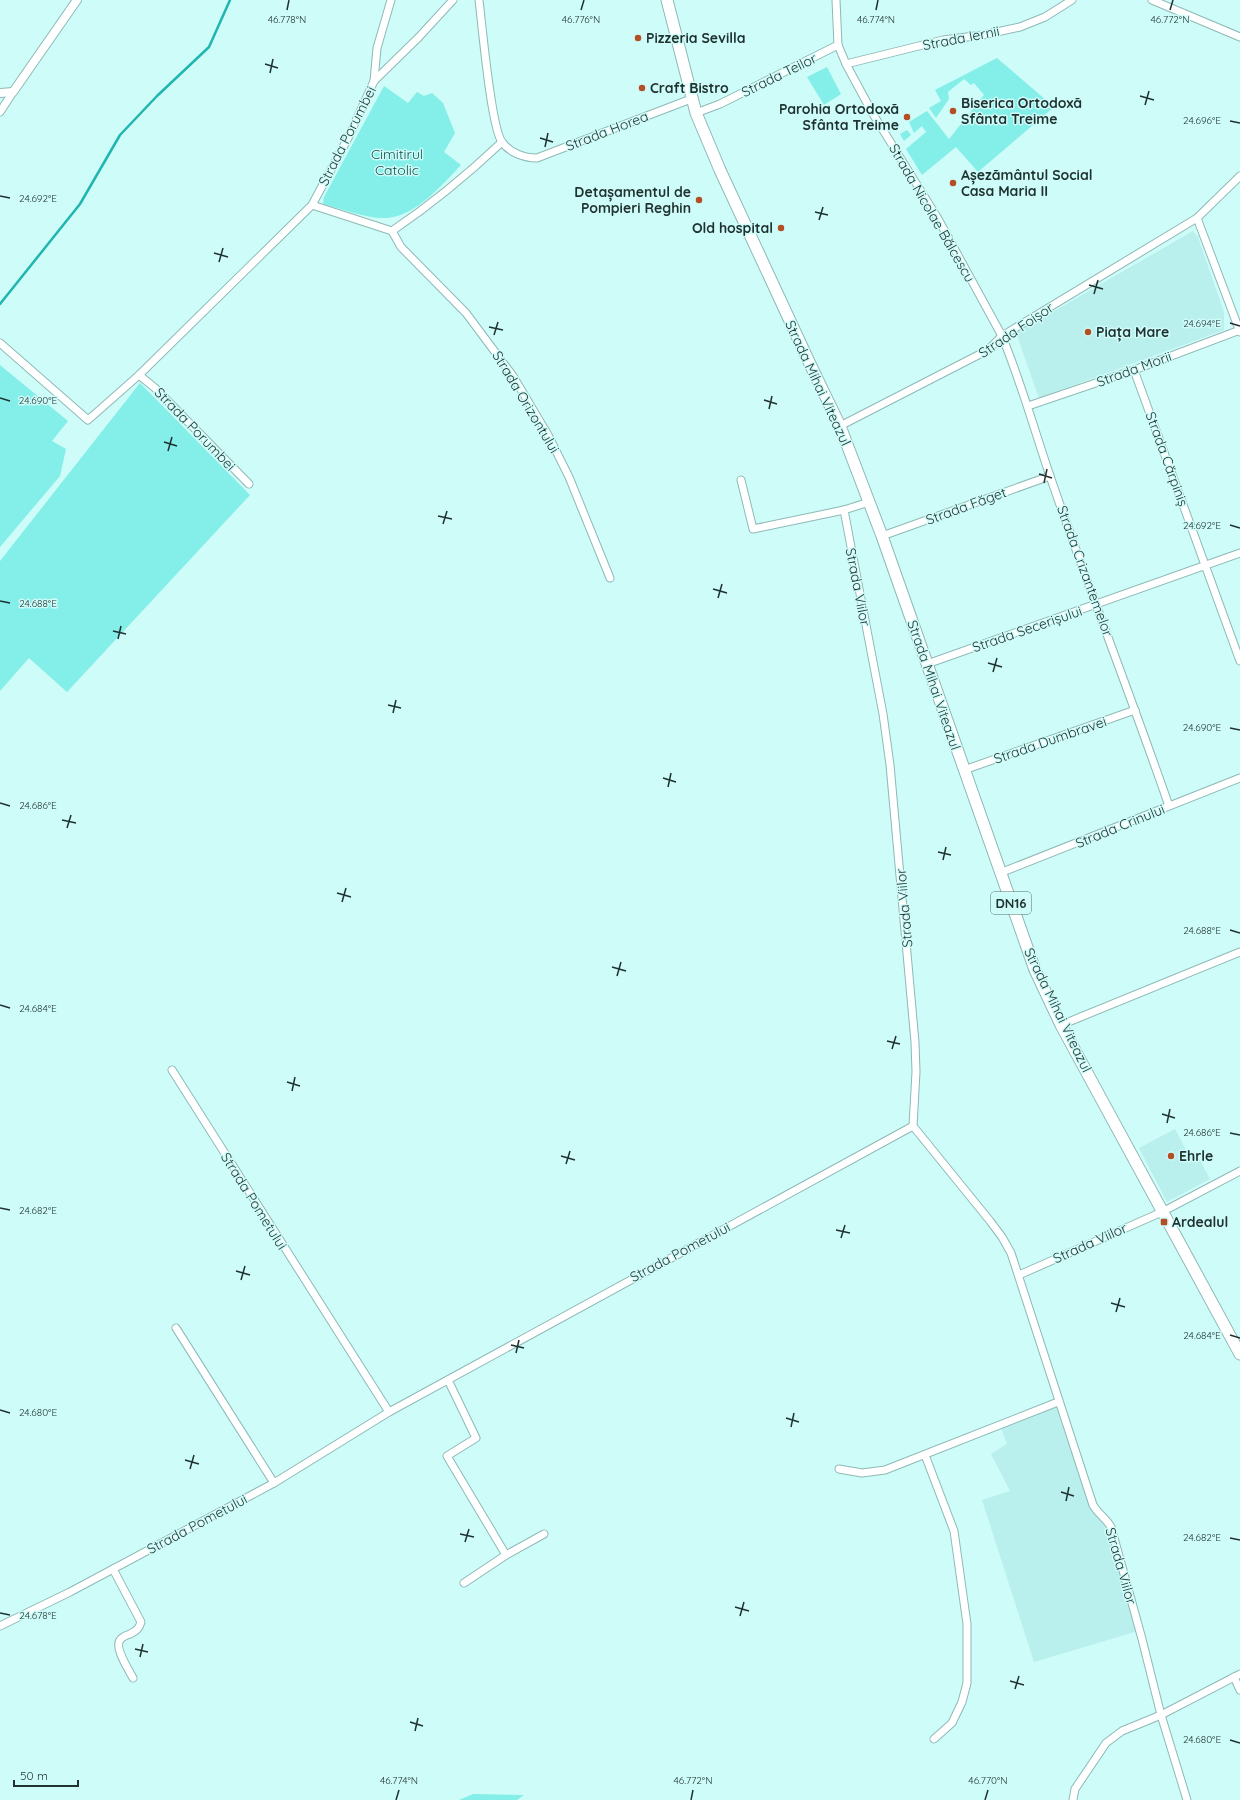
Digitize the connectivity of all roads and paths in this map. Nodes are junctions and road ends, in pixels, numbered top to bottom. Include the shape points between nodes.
1 (77, 0) edge
2 (391, 0) edge
3 (453, 0) edge
4 (479, 0) edge
5 (667, 0) edge
6 (836, 0) edge
7 (1072, 0) edge
8 (1152, 0) edge
9 (1240, 37) edge
10 (838, 45) junction
11 (846, 64) junction
12 (374, 81) junction
13 (13, 92) junction
14 (0, 93) edge
15 (692, 99) junction
16 (0, 112) edge
17 (696, 113) junction
18 (502, 142) junction
19 (1240, 176) edge
20 (312, 205) junction
21 (1197, 218) junction
22 (392, 231) junction
23 (1240, 331) edge
24 (1002, 336) junction
25 (0, 343) edge
26 (1134, 370) junction
27 (139, 375) junction
28 (1028, 406) junction
29 (840, 426) junction
30 (1050, 476) junction
31 (741, 480) dead end
32 (249, 484) dead end
33 (869, 502) junction
34 (844, 510) junction
35 (882, 536) junction
36 (1240, 553) edge
37 (1206, 565) junction
38 (610, 578) dead end
39 (1097, 604) junction
40 (1240, 661) edge
41 (927, 664) junction
42 (1135, 710) junction
43 (964, 770) junction
44 (1240, 778) edge
45 (1170, 806) junction
46 (1000, 873) junction
47 (1240, 952) edge
48 (1061, 1025) junction
49 (172, 1070) dead end
50 (913, 1126) junction
51 (1240, 1171) edge
52 (1162, 1212) junction
53 (1019, 1275) junction
54 (176, 1328) dead end
55 (1240, 1354) edge
56 (448, 1380) junction
57 (1058, 1402) junction
58 (388, 1412) junction
59 (924, 1455) junction
60 (839, 1469) dead end
61 (274, 1483) junction
62 (544, 1534) dead end
63 (506, 1555) junction
64 (113, 1569) junction
65 (464, 1583) dead end
66 (0, 1626) edge
67 (1237, 1675) edge
68 (133, 1678) dead end
69 (1240, 1690) edge
70 (1161, 1715) junction
71 (934, 1739) dead end
72 (1073, 1800) edge
73 (1187, 1800) edge

1 - 13 street
2 - 12 street via 377,48
3 - 12 street, Strada Porumbei via 420,37
4 - 18 street via 494,122
5 - 15 highway, Strada Mihai Viteazul / DN16
6 - 10 street, Strada Nicolae Bălcescu
7 - 11 street, Strada Iernii via 1044,17 1020,27 943,40
8 - 9 street
10 - 11 street, Strada Nicolae Bălcescu
10 - 17 street, Strada Teilor via 720,104
11 - 24 street, Strada Nicolae Bălcescu via 873,114 937,217
12 - 20 street, Strada Porumbei via 349,136
13 - 14 street
13 - 16 street
15 - 17 highway, Strada Mihai Viteazul / DN16
15 - 18 street, Strada Horea via 537,158 526,158
17 - 29 highway, Strada Mihai Viteazul / DN16 via 720,170
18 - 22 street via 455,185
19 - 21 street, Strada Foișor
20 - 22 street
20 - 27 street, Strada Porumbei
21 - 23 street
21 - 24 street, Strada Foișor
22 - 38 street, Strada Orizontului via 401,247 466,313 513,376 548,435 569,477
23 - 26 street, Strada Morii
24 - 28 street, Strada Crizantemelor
24 - 29 street, Strada Foișor via 988,350
25 - 27 street, Strada Porumbei via 88,420
26 - 28 street, Strada Morii
26 - 37 street, Strada Cărpiniș
27 - 32 street, Strada Porumbei via 155,388
28 - 30 street, Strada Crizantemelor
29 - 33 highway, Strada Mihai Viteazul / DN16
30 - 35 street, Strada Făget
30 - 39 street, Strada Crizantemelor
31 - 34 street via 753,529
33 - 34 street
33 - 35 highway, Strada Mihai Viteazul / DN16
34 - 50 street, Strada Viilor via 883,714 890,764 915,1042
35 - 41 highway, Strada Mihai Viteazul / DN16
36 - 37 street, Strada Secerișului
37 - 39 street, Strada Secerișului
37 - 40 street, Strada Cărpiniș
39 - 41 street, Strada Secerișului
39 - 42 street, Strada Crizantemelor
41 - 43 highway, Strada Mihai Viteazul / DN16
42 - 43 street, Strada Dumbravei
42 - 45 street, Strada Crizantemelor
43 - 46 highway, Strada Mihai Viteazul / DN16
44 - 45 street, Strada Crinului
45 - 46 street, Strada Crinului
46 - 48 highway, Strada Mihai Viteazul / DN16 via 1035,970
47 - 48 street
48 - 52 highway, Strada Mihai Viteazul / DN16
49 - 58 street, Strada Pometului
50 - 53 street, Strada Viilor via 1002,1237 1011,1252
50 - 56 street, Strada Pometului
51 - 52 street, Strada Viilor
52 - 53 street, Strada Viilor
52 - 55 highway, Strada Mihai Viteazul / DN16
53 - 57 street, Strada Viilor
54 - 61 street
56 - 58 street, Strada Pometului
56 - 63 street via 476,1438 447,1456
57 - 59 street
57 - 70 street, Strada Viilor via 1093,1505 1111,1528
58 - 61 street, Strada Pometului
59 - 60 street via 872,1473
59 - 71 street via 954,1531 967,1624 967,1684 962,1702 952,1723
61 - 64 street, Strada Pometului
62 - 63 street
63 - 65 street
64 - 66 street, Strada Pometului
64 - 68 street via 141,1622 136,1630 121,1638 118,1646
67 - 69 street
67 - 70 street
70 - 72 street via 1122,1731 1106,1743 1076,1789
70 - 73 street, Strada Viilor

